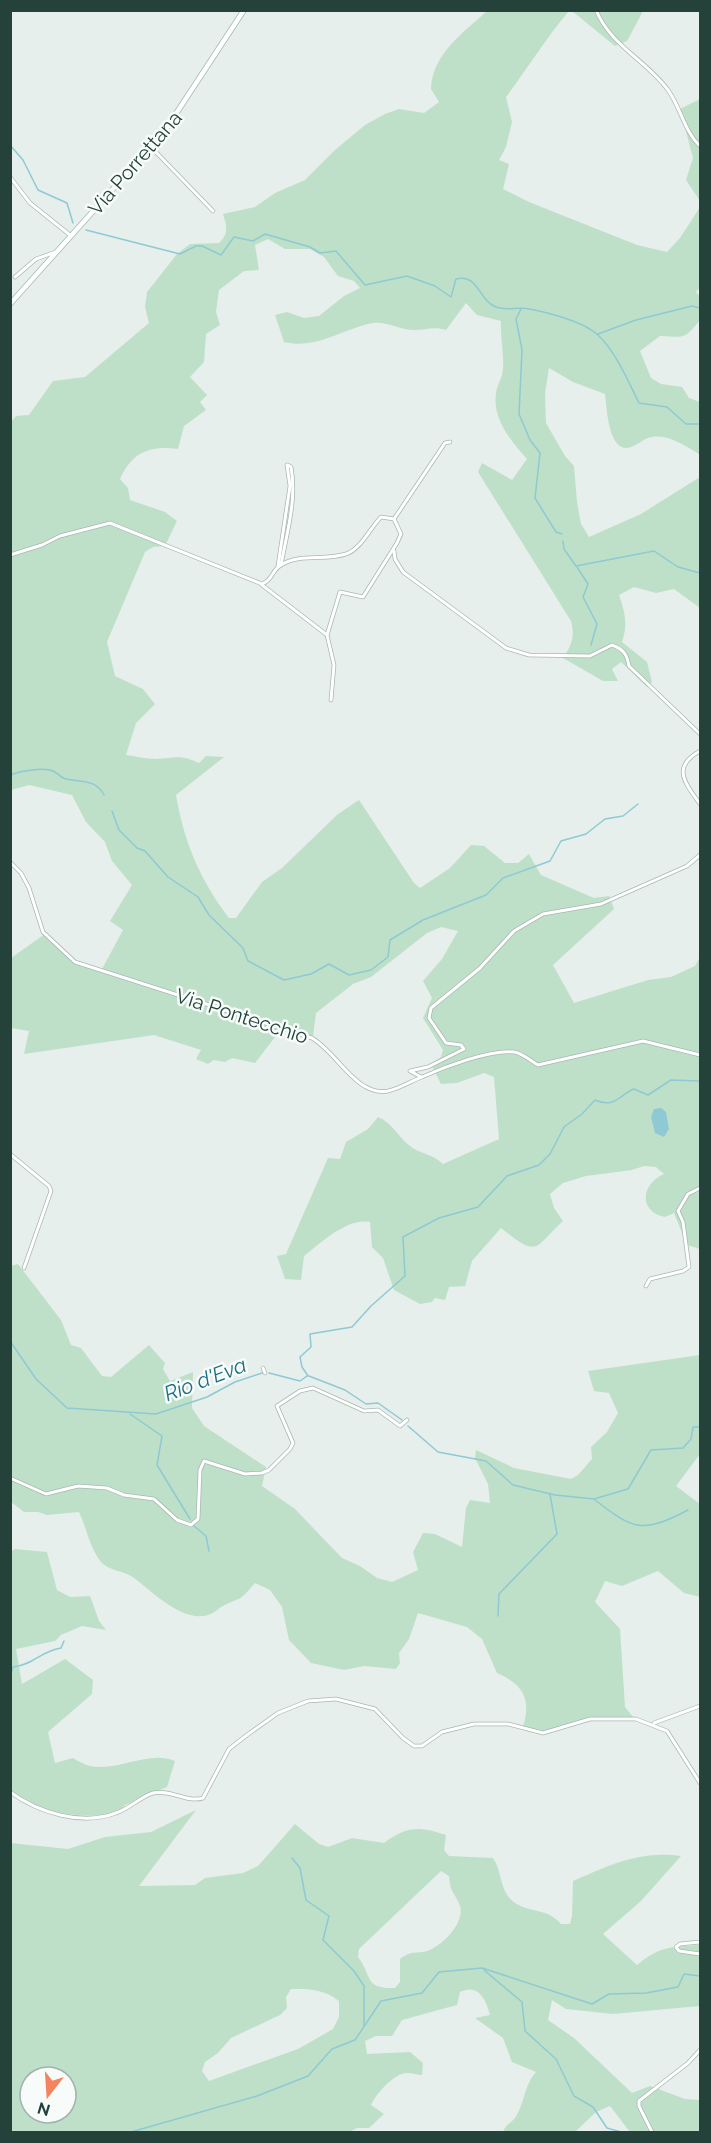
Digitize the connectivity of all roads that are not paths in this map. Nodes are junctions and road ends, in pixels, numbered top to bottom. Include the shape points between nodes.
1 (244, 10) edge
2 (596, 10) edge
3 (700, 146) edge
4 (151, 147) junction
5 (10, 177) edge
6 (213, 211) dead end
7 (71, 237) junction
8 (58, 252) junction
9 (15, 277) dead end
10 (10, 304) edge
11 (450, 442) dead end
12 (394, 519) junction
13 (394, 551) junction
14 (10, 555) edge
15 (281, 564) junction
16 (277, 568) junction
17 (262, 584) junction
18 (327, 635) junction
19 (331, 700) dead end
20 (700, 734) edge
21 (700, 751) edge
22 (700, 804) edge
23 (700, 855) edge
24 (10, 862) edge
25 (700, 1055) edge
26 (422, 1077) junction
27 (10, 1154) edge
28 (700, 1188) edge
29 (24, 1268) dead end
30 (646, 1286) dead end
31 (263, 1368) dead end
32 (265, 1373) dead end
33 (407, 1420) dead end
34 (10, 1478) edge
35 (700, 1706) edge
36 (652, 1724) junction
37 (700, 1784) edge
38 (10, 1792) edge
39 (700, 1942) edge
40 (700, 1954) edge
41 (700, 2050) edge
42 (652, 2133) edge

1 - 4 main road, Via Porrettana via 184,105
2 - 3 street via 609,33 668,89 690,136
4 - 6 street
4 - 7 main road, Via Porrettana
5 - 7 street via 30,203
7 - 8 main road, Via Porrettana
8 - 9 street via 36,259
8 - 10 main road, Via Porrettana
11 - 12 street via 445,443
12 - 13 street via 401,534
12 - 15 street via 381,517 355,549 346,554
13 - 18 street via 363,597 340,592
13 - 20 street via 403,572 506,648 529,655 590,656 612,645 621,648 629,666
14 - 17 street via 110,523
15 - 16 street
15 - 16 street via 294,483 289,465 288,508
16 - 17 street via 270,581
17 - 18 street
18 - 19 street via 334,664
21 - 22 street via 688,758 683,773
23 - 26 street via 687,866 601,904 552,911 514,931 480,968 431,1008 429,1018 446,1043 464,1049 428,1067 410,1071
24 - 26 street, Via Pontecchio via 29,888 43,932 75,962 312,1038 366,1087 385,1092
25 - 26 street, Via Pontecchio via 643,1041 538,1065 517,1052 498,1052
27 - 29 street via 51,1191
28 - 30 street via 688,1194 678,1211 689,1267 650,1279
31 - 32 street
33 - 34 street via 400,1426 378,1410 364,1411 313,1388 300,1391 277,1406 292,1443 269,1470 254,1474 204,1461 200,1470 198,1519 191,1525 177,1521 154,1499 87,1486 46,1494
35 - 36 street
36 - 37 street via 667,1731
36 - 38 street via 636,1719 590,1719 543,1733 508,1724 474,1724 442,1732 422,1746 414,1746 375,1708 336,1699 308,1701 278,1713 229,1749 203,1798 153,1793 115,1814 84,1819 52,1814
39 - 40 street via 676,1947
41 - 42 street via 639,2100

